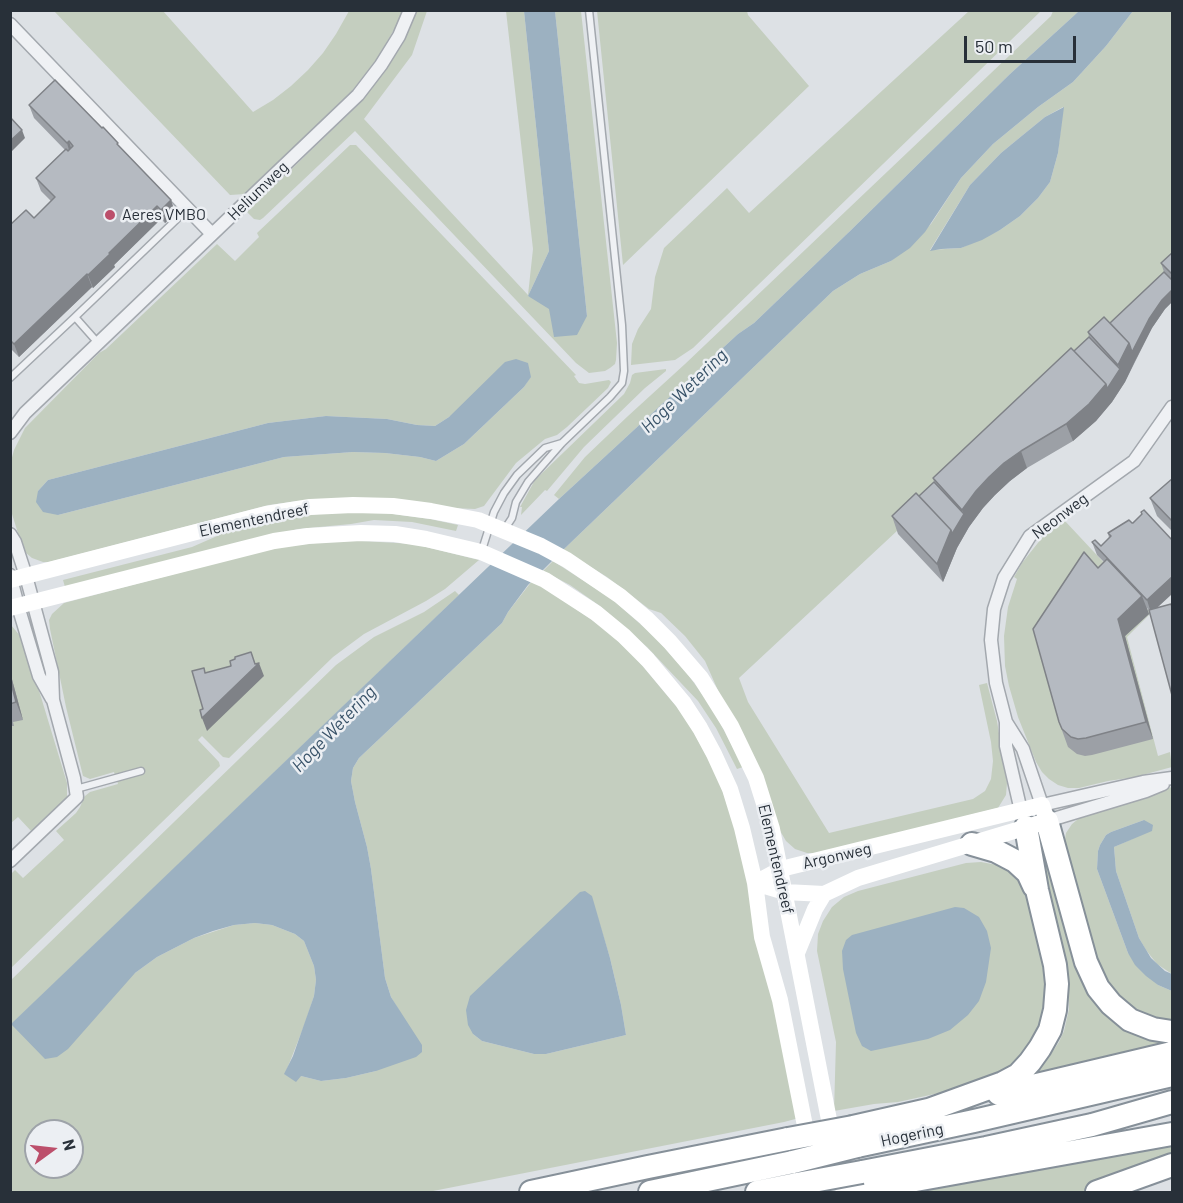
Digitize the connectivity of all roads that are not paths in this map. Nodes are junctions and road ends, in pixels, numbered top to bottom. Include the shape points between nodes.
1 (410, 10) edge
2 (589, 10) edge
3 (10, 24) edge
4 (178, 218) dead end
5 (212, 234) junction
6 (75, 317) junction
7 (98, 343) junction
8 (10, 378) edge
9 (1173, 407) edge
10 (10, 433) edge
11 (562, 443) junction
12 (497, 528) junction
13 (10, 534) edge
14 (481, 552) junction
15 (15, 578) edge
16 (21, 605) edge
17 (1006, 722) junction
18 (141, 771) dead end
19 (1173, 780) edge
20 (75, 789) junction
21 (1034, 816) junction
22 (972, 844) junction
23 (10, 861) edge
24 (780, 869) junction
25 (755, 883) junction
26 (1036, 890) junction
27 (785, 892) junction
28 (824, 894) junction
29 (797, 953) junction
30 (1173, 1032) edge
31 (1173, 1053) edge
32 (1173, 1075) edge
33 (1173, 1102) edge
34 (923, 1112) junction
35 (1173, 1115) edge
36 (1092, 1125) junction
37 (1173, 1134) edge
38 (855, 1136) junction
39 (1173, 1165) edge
40 (855, 1187) edge
41 (531, 1192) edge
42 (650, 1192) edge
43 (757, 1192) edge
44 (818, 1192) edge
45 (1096, 1192) edge

1 - 5 street, Heliumweg via 399,36 358,95
2 - 11 lane via 624,371 622,383 610,397
3 - 5 street
4 - 6 lane
5 - 7 street, Heliumweg
6 - 7 lane
6 - 8 lane
7 - 10 street, Heliumweg via 25,413
9 - 17 street, Neonweg via 1134,461 1030,536 1004,578 994,609 991,640
11 - 12 lane via 528,482 512,518
11 - 12 lane via 545,448 517,475 494,512
12 - 14 lane
12 - 15 main road, Elementendreef via 478,520 393,506 310,507 238,520
12 - 24 main road, Elementendreef via 567,560 620,596 670,642 701,678 731,726 756,778
13 - 15 street via 15,542
14 - 16 main road, Elementendreef via 395,534 308,536 274,541
14 - 25 main road, Elementendreef via 545,580 596,613 648,660 683,702 714,754 729,789
15 - 16 street
16 - 20 street via 39,676 53,700
17 - 21 street, Neonweg via 1006,746
17 - 21 street, Neonweg via 1023,750
18 - 20 lane
19 - 21 street, Argonweg via 1146,791
20 - 23 street via 77,797
21 - 22 main road, Argonweg
21 - 24 main road, Argonweg
21 - 26 highway
21 - 30 highway via 1098,988 1130,1020
22 - 26 highway via 1015,861 1028,873
22 - 28 main road, Argonweg via 858,878
24 - 25 main road, Argonweg
24 - 27 main road, Elementendreef
25 - 27 main road, Argonweg
25 - 44 main road, Elementendreef via 762,937 780,1000
26 - 34 highway via 1057,984 1050,1030 1018,1075
27 - 28 main road, Argonweg
27 - 29 main road, Elementendreef
28 - 29 main road
29 - 40 main road, Elementendreef
31 - 34 highway
32 - 38 highway, Hogering via 974,1121
33 - 36 highway
34 - 38 highway
35 - 36 highway
36 - 40 highway via 986,1148
37 - 40 highway
38 - 41 highway, bridge via 788,1139
38 - 42 highway, Hogering, bridge via 792,1162
39 - 45 highway
40 - 43 highway, bridge via 797,1184

